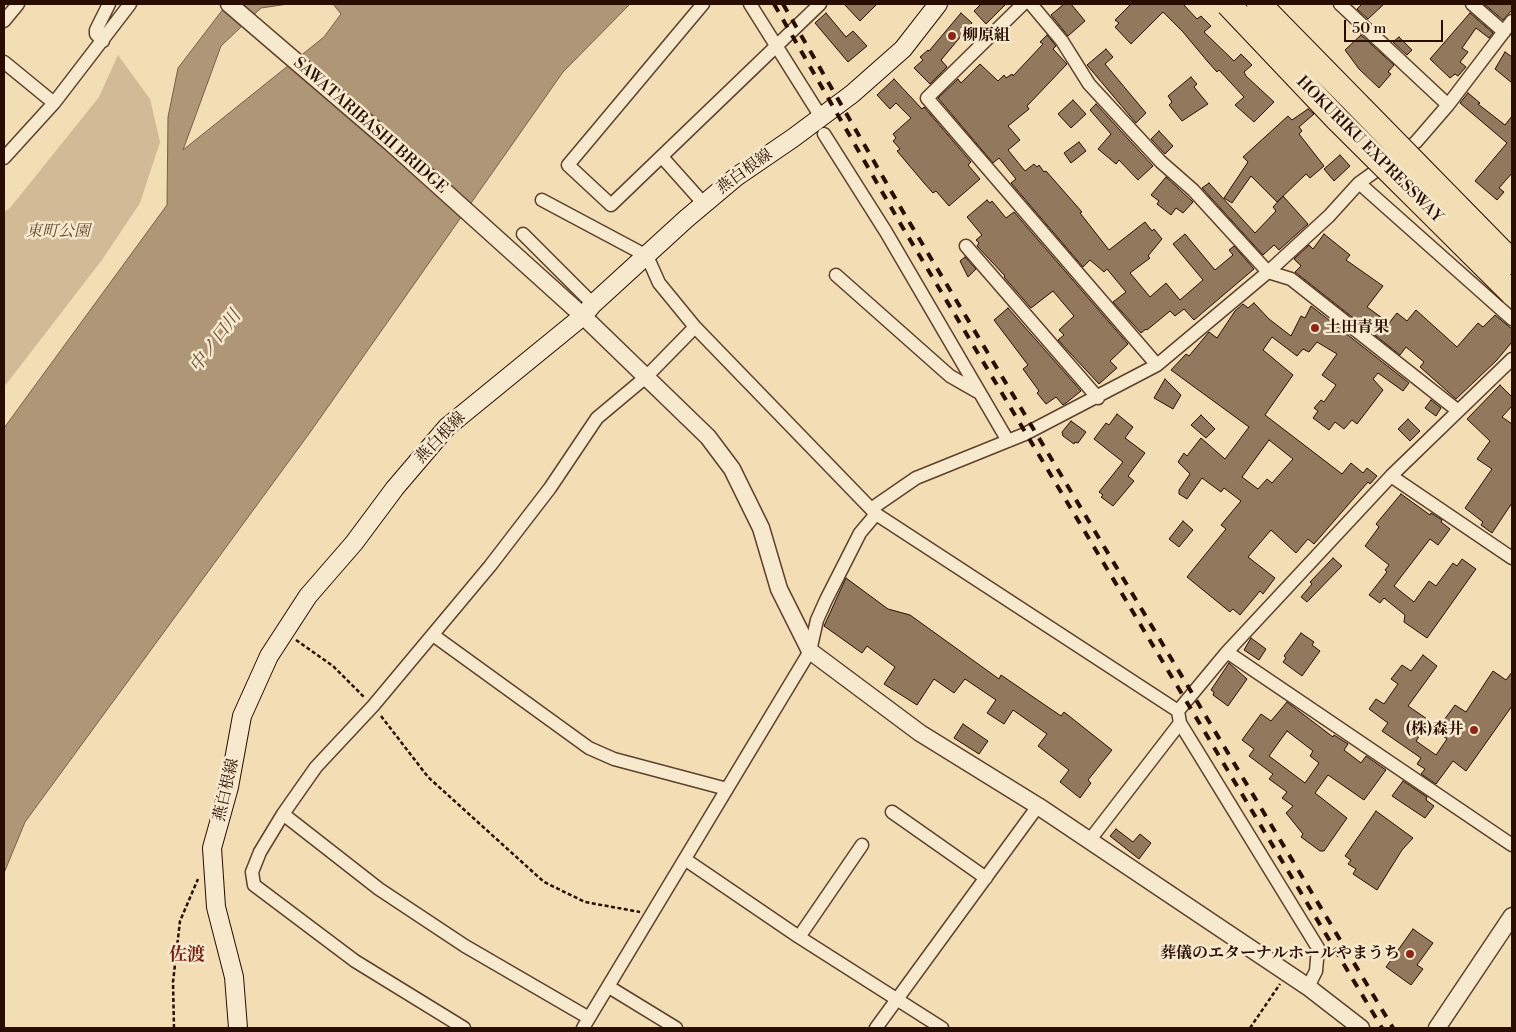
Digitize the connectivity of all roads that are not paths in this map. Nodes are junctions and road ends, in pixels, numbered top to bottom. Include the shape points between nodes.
1 (18, 4) edge
2 (109, 4) edge
3 (130, 4) edge
4 (229, 4) edge
5 (703, 4) edge
6 (750, 4) edge
7 (820, 4) edge
8 (938, 4) edge
9 (1023, 4) edge
10 (1032, 4) edge
11 (1228, 4) edge
12 (1259, 4) edge
13 (1340, 4) edge
14 (1472, 4) edge
15 (4, 21) edge
16 (1512, 21) edge
17 (1504, 32) junction
18 (103, 41) junction
19 (776, 46) junction
20 (4, 62) edge
21 (54, 103) junction
22 (1448, 104) junction
23 (822, 126) junction
24 (662, 156) junction
25 (4, 158) edge
26 (1358, 183) junction
27 (542, 200) dead end
28 (704, 204) junction
29 (523, 234) dead end
30 (966, 246) dead end
31 (646, 256) junction
32 (1512, 262) edge
33 (1268, 272) junction
34 (836, 275) dead end
35 (1512, 293) edge
36 (588, 310) junction
37 (1512, 319) edge
38 (695, 327) junction
39 (1512, 358) edge
40 (1157, 365) junction
41 (646, 377) junction
42 (980, 393) junction
43 (1098, 398) junction
44 (1457, 410) junction
45 (1008, 441) junction
46 (1392, 476) junction
47 (873, 511) junction
48 (1512, 558) edge
49 (433, 635) junction
50 (810, 652) junction
51 (1227, 652) junction
52 (1179, 717) junction
53 (727, 789) junction
54 (1038, 806) junction
55 (892, 812) dead end
56 (283, 814) junction
57 (1089, 841) junction
58 (862, 845) dead end
59 (1512, 845) edge
60 (686, 860) junction
61 (986, 878) junction
62 (1512, 916) edge
63 (800, 937) junction
64 (609, 986) junction
65 (1308, 987) junction
66 (897, 998) junction
67 (586, 1023) edge
68 (238, 1028) edge
69 (464, 1028) edge
70 (676, 1028) edge
71 (876, 1028) edge
72 (942, 1028) edge
73 (1361, 1028) edge
74 (1437, 1028) edge

1 - 15 street
2 - 18 street via 96,30
3 - 18 street
4 - 36 street, SAWATARIBASHI BRIDGE via 510,250
5 - 24 street via 568,165 612,205
6 - 19 street
7 - 19 street
8 - 23 main road, 燕白根線 via 903,49 852,94
9 - 40 street via 928,98
10 - 33 street via 1062,41 1089,84
11 - 35 highway, HOKURIKU EXPRESSWAY, bridge via 1337,119
12 - 32 highway, HOKURIKU EXPRESSWAY, bridge
13 - 22 street
14 - 17 street
16 - 17 street
17 - 22 street
18 - 21 street
19 - 23 street
19 - 24 street
20 - 21 street
21 - 25 street
22 - 26 street via 1416,142
23 - 28 main road, 燕白根線 via 736,176
23 - 42 street
24 - 28 street
26 - 33 street via 1329,216
26 - 37 street
27 - 31 street
28 - 31 main road, 燕白根線
29 - 36 street
30 - 43 street
31 - 36 main road, 燕白根線
31 - 38 street via 659,283
33 - 40 street
33 - 44 street via 1291,279
34 - 42 street via 950,376
36 - 41 street, SAWATARIBASHI BRIDGE
36 - 68 main road, 燕白根線 via 447,427 308,596 269,656 242,716 229,787 212,848 216,907 234,978
38 - 41 street
38 - 47 street
39 - 44 street
40 - 43 street
41 - 49 street via 597,418 550,488
41 - 50 street, SAWATARIBASHI BRIDGE via 708,437 732,469 761,528 779,589
42 - 45 street
43 - 45 street
44 - 46 street
45 - 47 street via 916,478
46 - 48 street
46 - 51 street
47 - 50 street via 816,620
47 - 52 street
49 - 53 street via 589,748 614,759
49 - 56 street via 316,767
50 - 53 street
50 - 54 street via 920,732
51 - 52 street
51 - 59 street
52 - 57 street
52 - 65 street via 1318,948 1316,971
53 - 60 street
54 - 57 street
54 - 61 street
55 - 61 street
56 - 67 street via 379,888
56 - 69 street via 260,852 252,872 254,885 355,961
57 - 65 street
58 - 63 street
60 - 63 street
60 - 64 street
61 - 66 street
62 - 74 street
63 - 66 street
64 - 67 street
64 - 70 street
65 - 73 street
66 - 71 street
66 - 72 street

